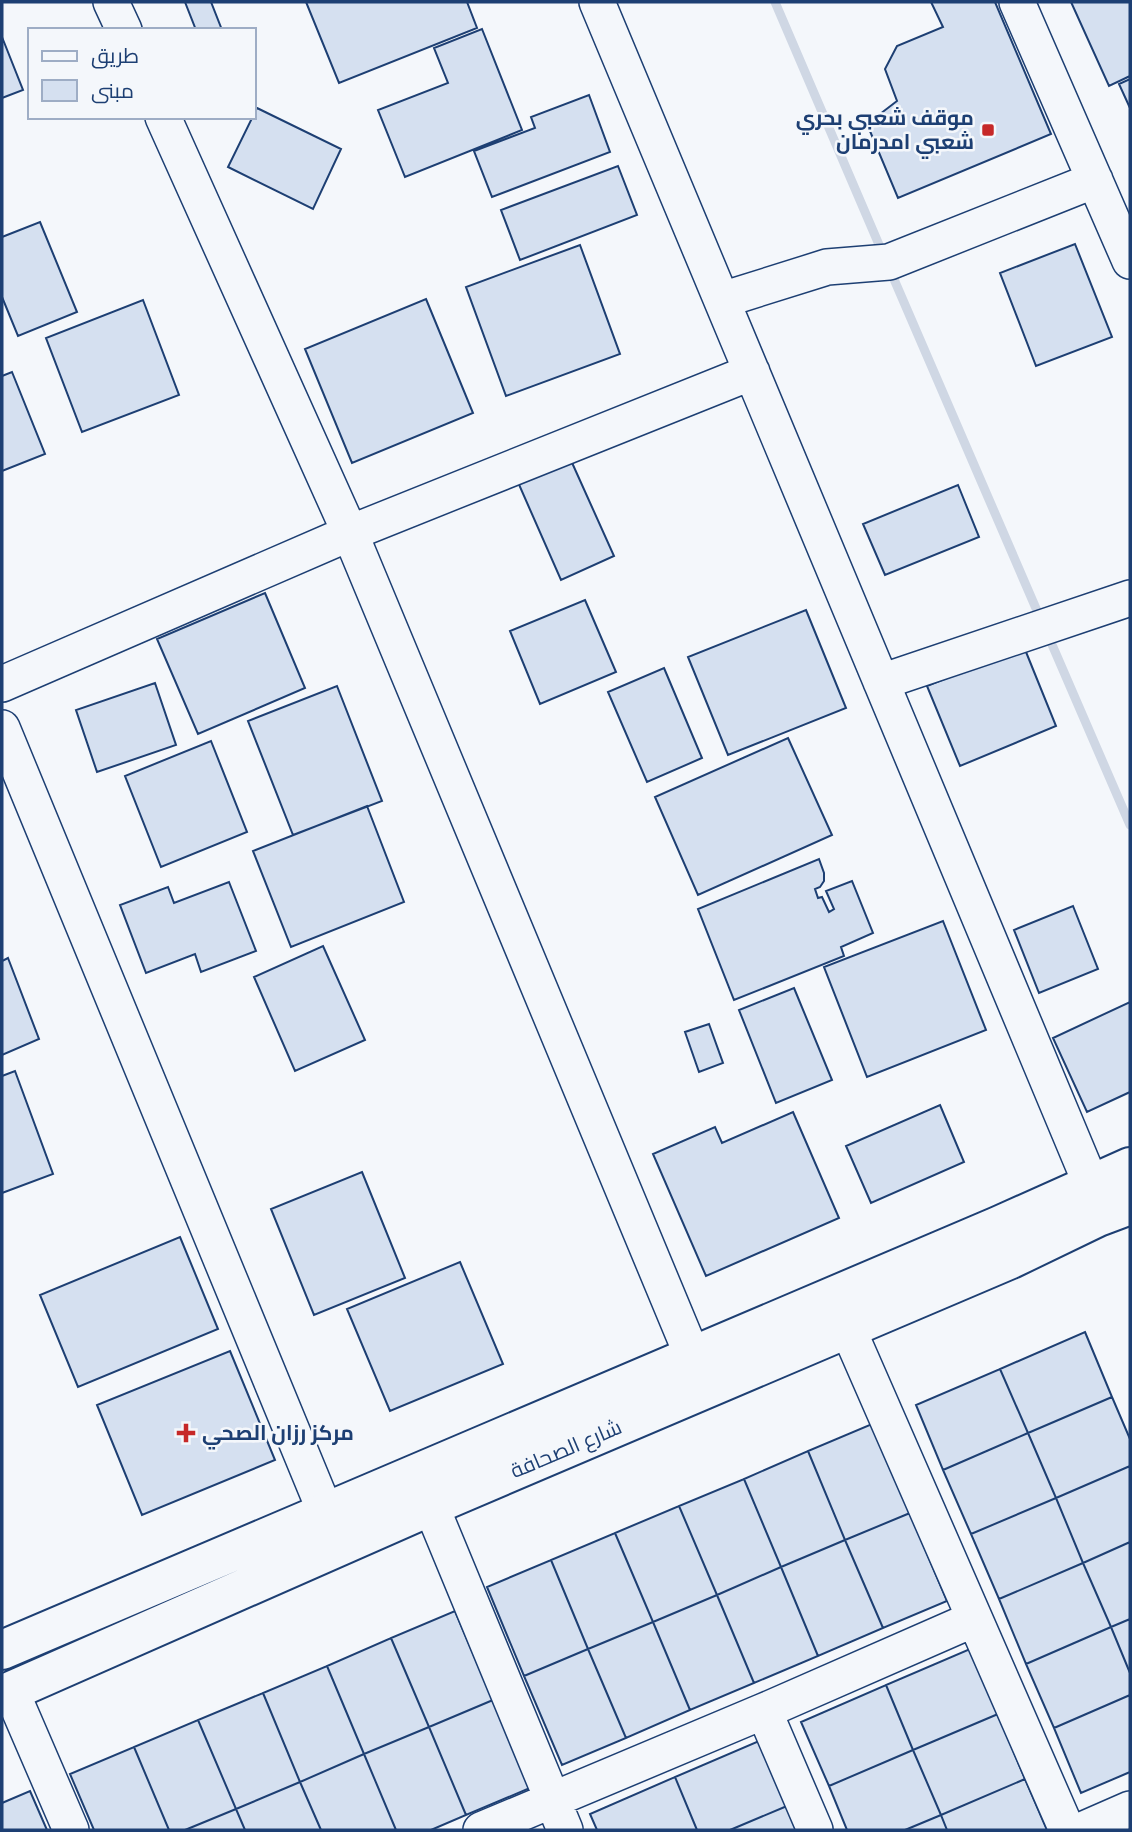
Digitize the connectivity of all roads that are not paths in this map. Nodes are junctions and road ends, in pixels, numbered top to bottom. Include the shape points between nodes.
1 (111, 2) edge
2 (597, 2) edge
3 (1017, 2) edge
4 (123, 28) edge
5 (164, 119) edge
6 (1095, 180) junction
7 (1130, 261) edge
8 (722, 300) junction
9 (752, 372) junction
10 (350, 533) junction
11 (1130, 598) edge
12 (881, 682) junction
13 (2, 684) edge
14 (2, 728) edge
15 (1130, 1167) edge
16 (1091, 1184) junction
17 (1130, 1205) edge
18 (848, 1329) junction
19 (692, 1355) junction
20 (431, 1506) junction
21 (325, 1511) junction
22 (974, 1619) junction
23 (3, 1647) edge
24 (6, 1693) edge
25 (764, 1711) junction
26 (1130, 1809) edge
27 (558, 1815) edge
28 (71, 1830) edge
29 (481, 1830) edge
30 (815, 1830) edge
31 (1067, 1830) edge
32 (1082, 1830) edge

1 - 4 street
2 - 8 street
3 - 6 street
5 - 10 street
6 - 7 street
6 - 8 street via 889,262 827,267
8 - 9 street
9 - 10 street
9 - 12 street
10 - 13 street
10 - 19 street
11 - 12 street
12 - 16 street
14 - 21 street
15 - 16 main road, شارع الصحافة
16 - 19 main road, شارع الصحافة
17 - 18 main road, شارع الصحافة
18 - 20 main road, شارع الصحافة
18 - 22 street
19 - 21 main road, شارع الصحافة
20 - 24 main road, شارع الصحافة
20 - 27 street
21 - 23 main road, شارع الصحافة
22 - 25 street
22 - 31 street
24 - 28 street
25 - 27 street
25 - 30 street
26 - 32 street
27 - 29 street

